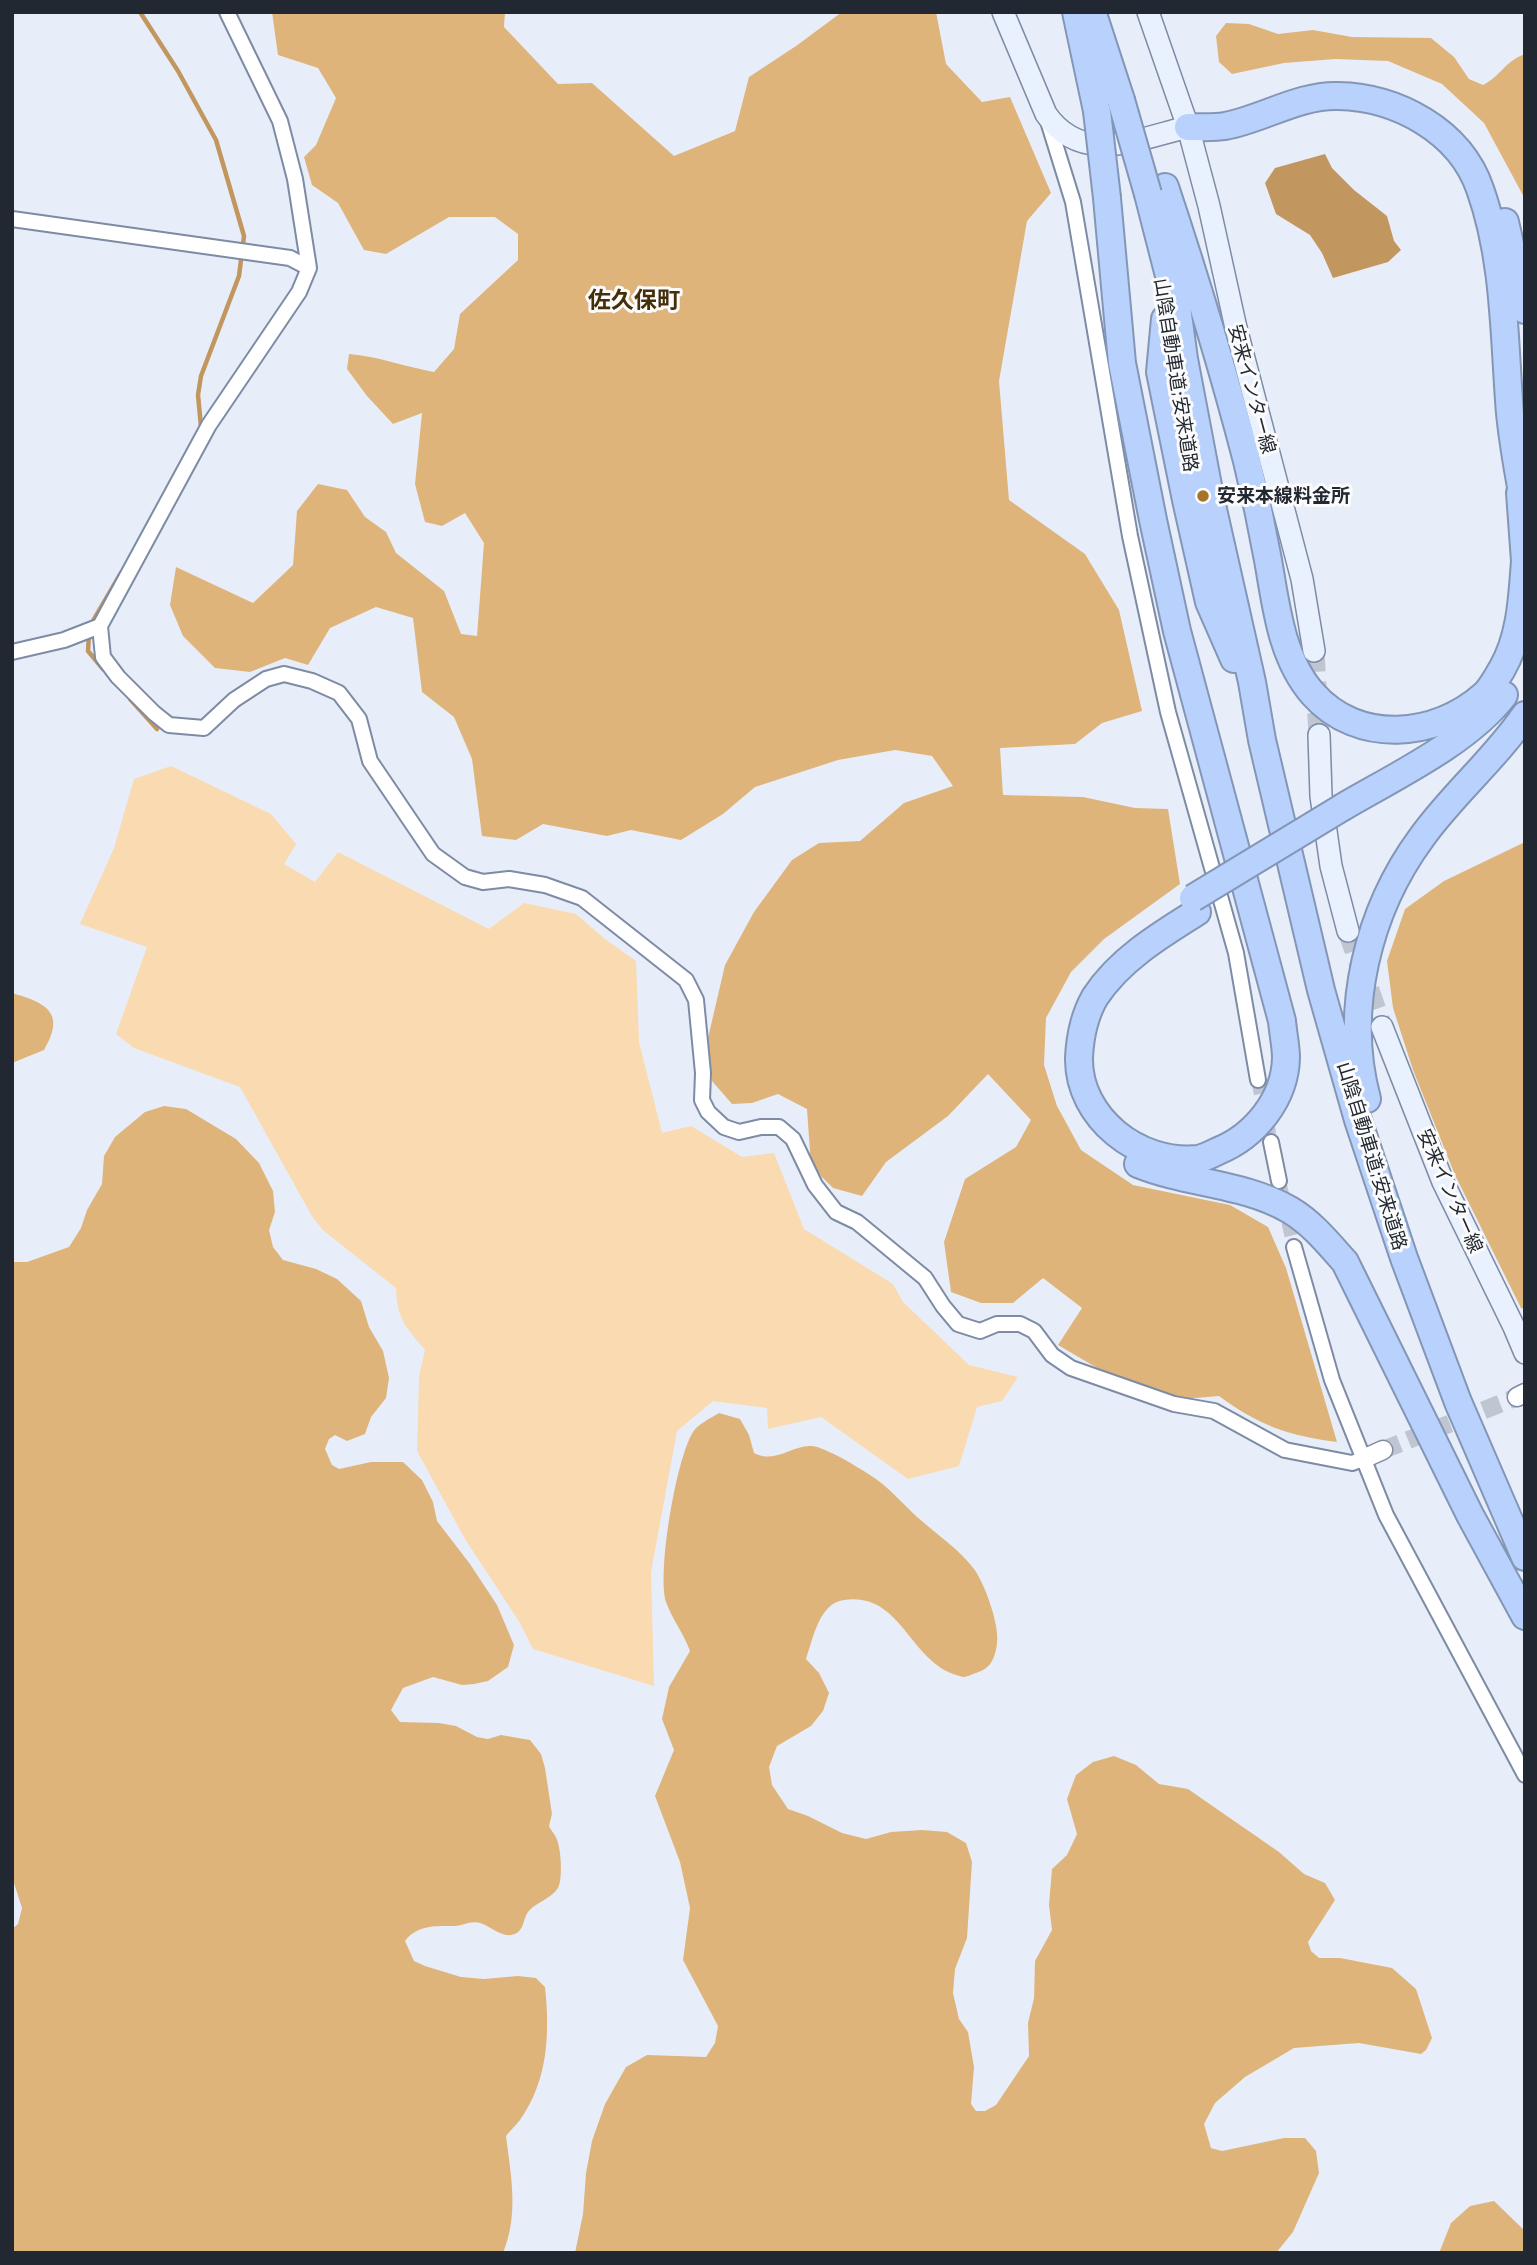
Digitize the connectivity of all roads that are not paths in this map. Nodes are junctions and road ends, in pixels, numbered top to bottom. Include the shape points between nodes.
1 (227, 12) edge
2 (1003, 12) edge
3 (1076, 12) edge
4 (1084, 12) edge
5 (1092, 12) edge
6 (1100, 12) edge
7 (1149, 12) edge
8 (1116, 102) junction
9 (1046, 114) junction
10 (1188, 127) junction
11 (1152, 192) junction
12 (12, 219) edge
13 (310, 268) junction
14 (1525, 310) edge
15 (1172, 316) junction
16 (1520, 478) junction
17 (1525, 510) edge
18 (1525, 561) edge
19 (100, 626) junction
20 (1314, 651) tunnel mouth
21 (12, 652) edge
22 (1525, 658) edge
23 (1249, 682) junction
24 (1525, 689) edge
25 (1525, 715) edge
26 (1319, 735) tunnel mouth
27 (1344, 815) junction
28 (1195, 905) junction
29 (1348, 931) tunnel mouth
30 (1382, 1027) tunnel mouth
31 (1258, 1080) tunnel mouth
32 (1270, 1142) tunnel mouth
33 (1374, 1168) junction
34 (1279, 1181) tunnel mouth
35 (1294, 1247) tunnel mouth
36 (1525, 1353) edge
37 (1383, 1450) tunnel mouth
38 (1363, 1459) junction
39 (1525, 1557) edge
40 (1525, 1615) edge
41 (1525, 1775) edge

1 - 13 street via 280,121
2 - 9 main road
3 - 8 highway via 1085,45
4 - 8 highway
5 - 8 highway
6 - 8 highway
7 - 10 main road, 安来インター線
8 - 11 highway
8 - 28 highway, bridge via 1107,198 1122,363 1177,631 1282,1021 1286,1059 1277,1096 1258,1125 1228,1147 1199,1159 1156,1155 1118,1137 1091,1106 1079,1072 1080,1032 1095,997 1124,964
9 - 10 main road via 1070,139 1089,145 1111,145
9 - 31 street via 1073,202 1128,523 1162,685 1236,953
10 - 14 highway via 1289,89 1336,83 1376,87 1411,99 1447,122 1477,154 1493,183
10 - 16 highway via 1225,126 1303,101 1335,96 1373,99 1410,112 1440,132 1466,162 1490,224
10 - 20 main road, 安来インター線 via 1302,579
11 - 15 highway, 山陰自動車道;安来道路
11 - 18 highway via 1185,248 1247,463 1277,616 1293,662 1313,694 1337,714 1371,729 1409,731 1442,722 1486,695 1516,637
12 - 13 street via 290,258
13 - 19 street via 299,292 209,425
15 - 23 highway via 1194,355 1243,596
15 - 23 highway via 1160,372 1186,500 1209,602
16 - 17 highway
16 - 18 highway
19 - 21 street
19 - 38 street via 103,657 169,725 204,728 265,679 285,674 339,694 359,719 370,761 433,854 465,877 545,885 582,898 686,981 696,1000 702,1100 708,1112 724,1127 739,1132 779,1127 793,1139 815,1185 836,1212 858,1222 925,1278 958,1324 980,1331 997,1324 1020,1324 1034,1331 1052,1355 1071,1368 1174,1404 1214,1411 1285,1450 1352,1463
22 - 27 highway via 1493,710
23 - 33 highway, 山陰自動車道;安来道路 via 1321,990
24 - 27 highway via 1502,719 1468,746
25 - 33 highway via 1422,836 1393,881 1374,928 1363,978 1359,1030 1365,1091 1377,1134
26 - 29 main road via 1321,796 1331,866
27 - 28 highway
28 - 40 highway via 1139,933 1088,984 1065,1043 1066,1080 1077,1105 1092,1132 1121,1156 1154,1170 1251,1193 1290,1210 1345,1262
30 - 36 main road, 安来インター線 via 1443,1182
32 - 34 street
33 - 39 highway, 山陰自動車道;安来道路 via 1458,1402
35 - 38 street via 1332,1380
37 - 38 street
38 - 41 street via 1386,1515

